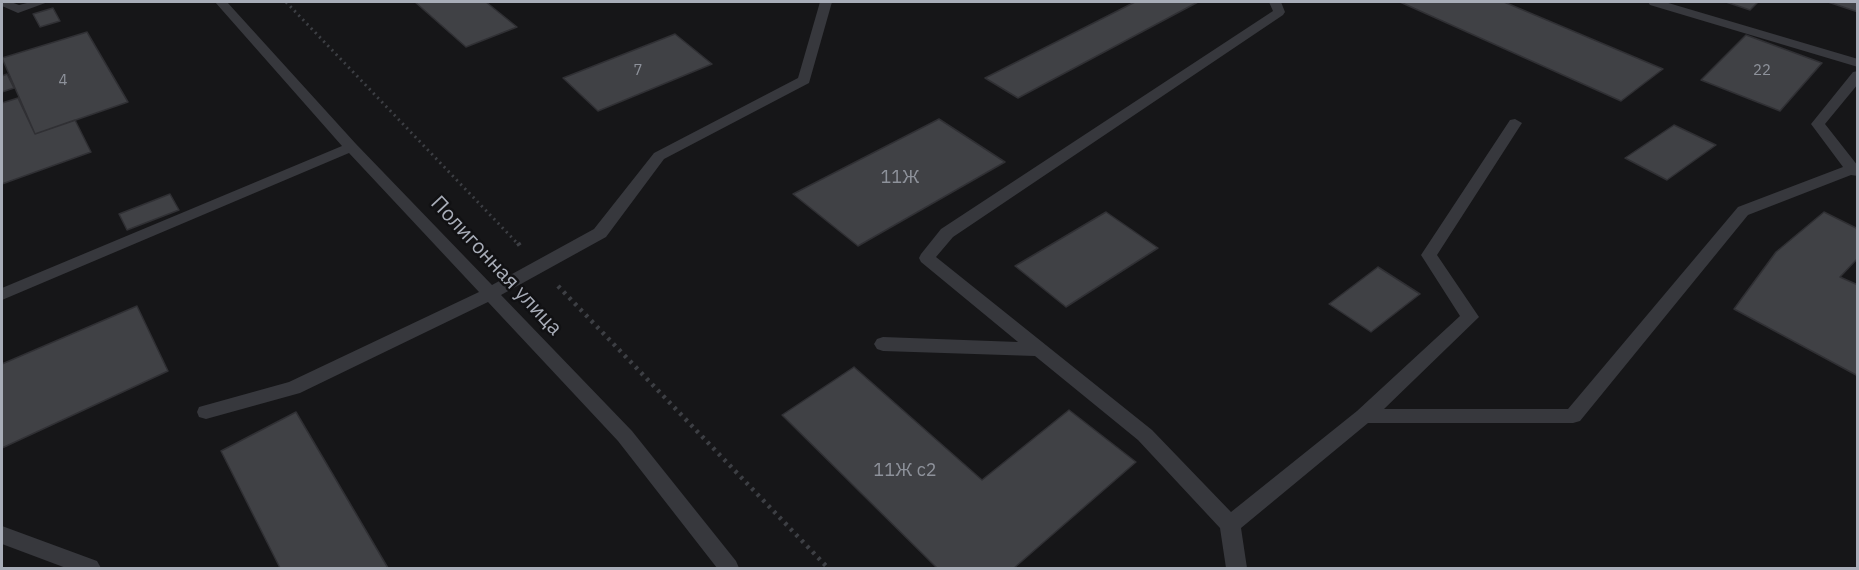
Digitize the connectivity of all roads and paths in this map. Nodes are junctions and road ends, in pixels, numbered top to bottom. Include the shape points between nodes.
1 (2, 2) edge
2 (42, 2) edge
3 (221, 2) edge
4 (826, 2) edge
5 (1275, 2) edge
6 (1654, 2) edge
7 (1857, 63) edge
8 (1857, 75) edge
9 (1515, 123) dead end
10 (351, 147) junction
11 (1855, 170) edge
12 (491, 293) junction
13 (2, 294) edge
14 (883, 344) dead end
15 (1037, 350) junction
16 (206, 412) dead end
17 (1365, 416) junction
18 (1230, 525) junction
19 (2, 535) edge
20 (90, 568) edge
21 (729, 568) edge
22 (1236, 568) edge

1 - 2 lane via 18,9
3 - 10 lane, Полигонная улица
4 - 12 lane via 804,80 659,156 600,233
5 - 15 lane via 1279,12 947,233 927,258
6 - 7 lane
8 - 11 lane via 1818,124
9 - 17 lane via 1429,255 1470,317
10 - 12 lane, Полигонная улица
10 - 13 lane
11 - 17 lane via 1743,211 1573,417
12 - 16 lane via 294,388
12 - 21 lane, Полигонная улица via 625,436
14 - 15 lane
15 - 18 lane via 1145,435
17 - 18 lane
18 - 22 lane
19 - 20 lane

